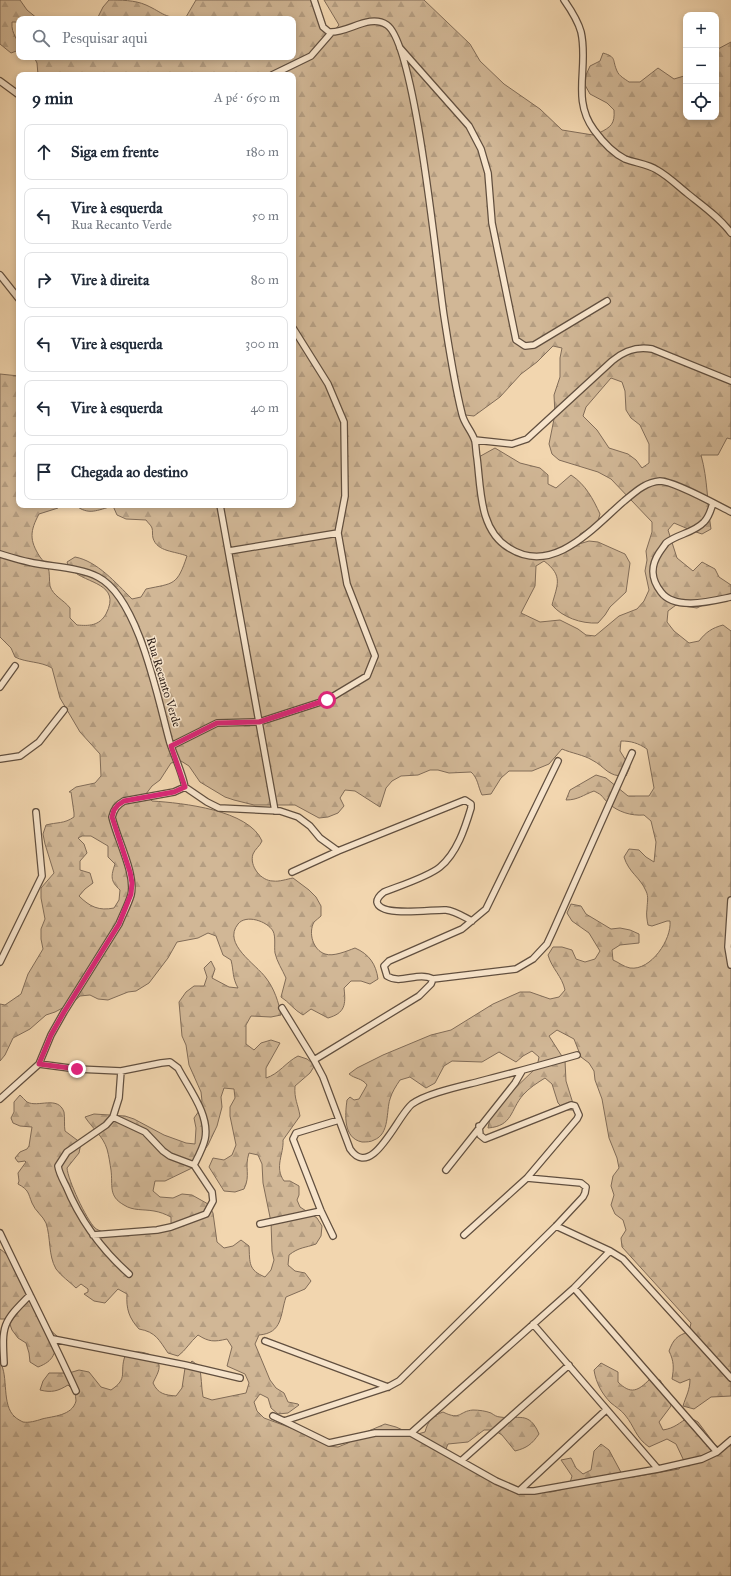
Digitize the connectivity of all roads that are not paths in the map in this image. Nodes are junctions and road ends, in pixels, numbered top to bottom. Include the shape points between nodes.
1 (314, 0) edge
2 (564, 0) edge
3 (331, 33) junction
4 (399, 46) junction
5 (278, 72) edge
6 (0, 81) edge
7 (16, 93) edge
8 (731, 233) edge
9 (0, 275) edge
10 (16, 295) edge
11 (607, 301) dead end
12 (296, 333) edge
13 (731, 381) edge
14 (475, 440) junction
15 (714, 503) junction
16 (221, 508) edge
17 (731, 512) edge
18 (338, 534) junction
19 (229, 551) junction
20 (0, 554) edge
21 (731, 597) edge
22 (15, 666) dead end
23 (0, 687) edge
24 (64, 710) dead end
25 (259, 722) junction
26 (171, 746) junction
27 (632, 753) dead end
28 (0, 760) edge
29 (558, 761) dead end
30 (185, 787) junction
31 (275, 811) junction
32 (36, 812) dead end
33 (338, 851) junction
34 (292, 872) dead end
35 (731, 900) edge
36 (472, 921) junction
37 (2, 952) edge
38 (0, 962) edge
39 (731, 965) edge
40 (433, 978) junction
41 (282, 1008) dead end
42 (577, 1056) dead end
43 (314, 1060) junction
44 (39, 1064) junction
45 (121, 1071) junction
46 (522, 1071) junction
47 (0, 1099) edge
48 (113, 1117) junction
49 (339, 1120) junction
50 (479, 1126) junction
51 (194, 1165) junction
52 (446, 1170) dead end
53 (527, 1178) junction
54 (321, 1212) junction
55 (260, 1224) dead end
56 (556, 1226) junction
57 (0, 1233) edge
58 (93, 1235) junction
59 (464, 1235) dead end
60 (333, 1236) dead end
61 (610, 1251) junction
62 (129, 1274) dead end
63 (574, 1288) junction
64 (30, 1295) junction
65 (533, 1324) junction
66 (53, 1339) junction
67 (265, 1341) dead end
68 (4, 1363) dead end
69 (568, 1365) junction
70 (240, 1378) dead end
71 (731, 1378) edge
72 (388, 1387) junction
73 (76, 1392) dead end
74 (606, 1410) junction
75 (273, 1416) dead end
76 (284, 1420) junction
77 (411, 1433) junction
78 (731, 1440) edge
79 (717, 1452) junction
80 (461, 1461) junction
81 (658, 1469) junction
82 (519, 1491) junction

1 - 3 street via 323,27
2 - 8 street via 581,33 583,106 594,130 614,152 625,159 656,168
3 - 4 street via 379,22 390,28
3 - 5 street via 311,56
4 - 11 street via 469,126 481,149 488,173 492,223 516,340 525,346 534,345
4 - 14 street via 411,86 422,150 444,316 462,416
6 - 7 street
9 - 10 street
12 - 18 street via 328,384 344,422 345,496
13 - 14 street via 652,349 635,348 622,353 527,439 512,444
14 - 15 street via 483,510 495,538 518,553 553,555 577,542 635,492 650,483 658,481 672,484
15 - 17 street
15 - 21 street via 703,523 666,544 656,558 653,579 663,595 680,602 696,604
16 - 19 street
18 - 19 street
18 - 25 street via 347,584 375,656 367,676 327,700
19 - 25 street
20 - 26 street, Rua Recanto Verde via 88,573 108,583 115,590 126,606 148,660
22 - 23 street
24 - 28 street via 39,742 29,750 20,756
25 - 26 street via 217,723
25 - 31 street
26 - 30 street, Rua Recanto Verde
27 - 40 street via 553,931 541,951 530,962 516,969
29 - 36 street via 495,893 486,909
30 - 31 street via 219,808
30 - 44 street via 174,792 124,801 114,810 114,826 130,872 131,894 119,924 64,1012
31 - 33 street via 298,817
32 - 37 street via 42,876
33 - 34 street
33 - 36 street via 462,800 470,802 471,808 464,828 448,860 429,873 384,892 377,901 385,910 445,910
35 - 39 street via 728,948
36 - 40 street via 462,929 389,961 384,966 386,976 395,980 423,976
37 - 38 street
40 - 43 street via 431,984 419,996
41 - 43 street
42 - 46 street
43 - 49 street
44 - 45 street
44 - 47 street
45 - 48 street via 119,1098
45 - 51 street via 161,1062 170,1062 178,1068 199,1105 205,1126 205,1139
46 - 49 street via 457,1087 411,1105 372,1156 361,1158 353,1154
46 - 50 street
48 - 51 street via 145,1132 170,1156
48 - 58 street via 106,1125 67,1152 58,1166 74,1205
49 - 54 street via 296,1133 294,1136
50 - 52 street
50 - 53 street via 480,1135 485,1139 571,1105 575,1106 578,1117
51 - 58 street via 212,1192 212,1201 206,1214 158,1230
53 - 56 street via 581,1183 586,1188 583,1197
53 - 59 street
54 - 55 street
54 - 60 street
56 - 61 street
56 - 72 street via 406,1375
57 - 64 street
58 - 62 street
61 - 63 street
61 - 71 street via 631,1267
63 - 65 street
63 - 79 street
64 - 66 street
64 - 68 street via 9,1317 3,1330
65 - 69 street
65 - 77 street
66 - 70 street via 185,1364
66 - 73 street
67 - 72 street
69 - 74 street
69 - 80 street
72 - 76 street
74 - 81 street
74 - 82 street
75 - 76 street
76 - 77 street via 329,1443 375,1433
77 - 80 street
78 - 79 street
79 - 81 street via 702,1459
80 - 82 street
81 - 82 street via 547,1489

